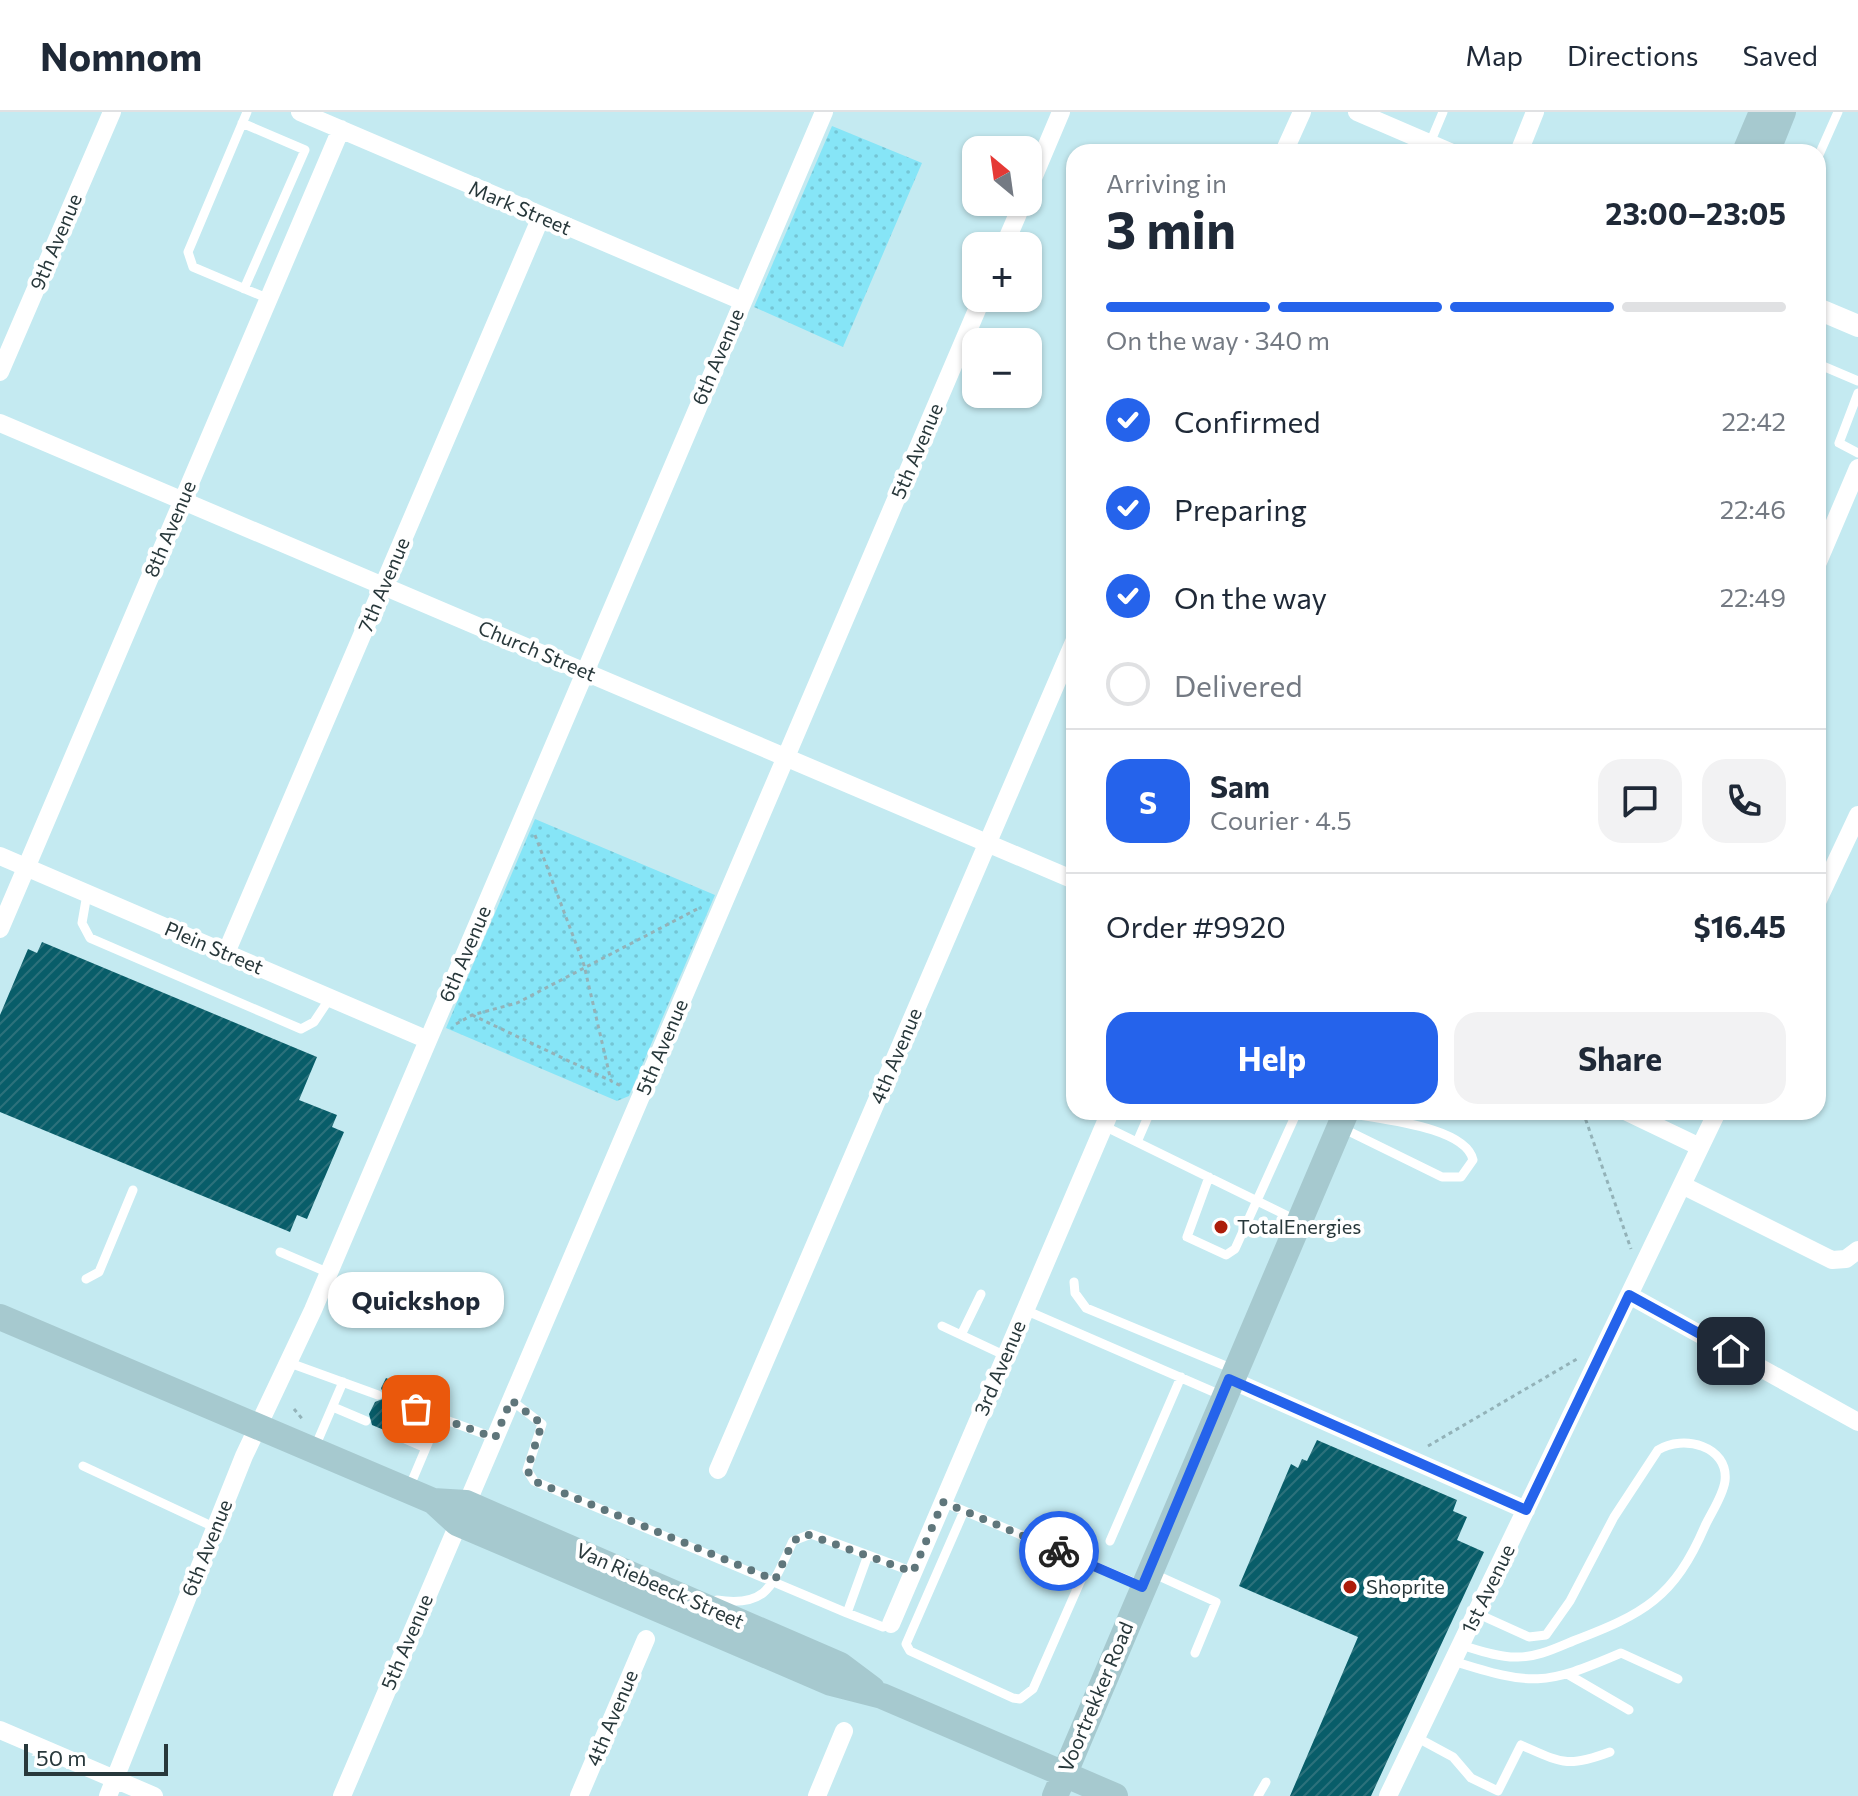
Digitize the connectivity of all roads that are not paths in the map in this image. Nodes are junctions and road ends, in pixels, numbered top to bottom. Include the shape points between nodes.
1 (112, 112) edge
2 (247, 112) edge
3 (300, 112) edge
4 (824, 112) edge
5 (1061, 112) edge
6 (1302, 112) edge
7 (1357, 112) edge
8 (1443, 112) edge
9 (1535, 112) edge
10 (1762, 112) edge
11 (1783, 112) edge
12 (1838, 112) edge
13 (242, 123) junction
14 (341, 129) junction
15 (1430, 143) joint
16 (1288, 144) edge
17 (1522, 144) edge
18 (1748, 144) edge
19 (1770, 144) edge
20 (1824, 144) edge
21 (1042, 157) edge
22 (541, 217) junction
23 (244, 289) junction
24 (269, 299) junction
25 (742, 301) junction
26 (976, 312) edge
27 (1826, 312) edge
28 (1858, 326) edge
29 (1826, 367) edge
30 (0, 372) edge
31 (1858, 381) edge
32 (1858, 393) edge
33 (0, 423) edge
34 (1858, 453) edge
35 (1858, 468) edge
36 (183, 499) junction
37 (1826, 543) edge
38 (384, 585) junction
39 (1066, 661) edge
40 (585, 672) junction
41 (786, 757) junction
42 (1858, 815) edge
43 (988, 843) junction
44 (0, 856) edge
45 (26, 867) junction
46 (1066, 877) edge
47 (1826, 883) edge
48 (87, 894) junction
49 (0, 929) edge
50 (226, 953) junction
51 (330, 998) junction
52 (428, 1040) junction
53 (1107, 1120) edge
54 (1108, 1120) edge
55 (1147, 1120) edge
56 (1293, 1120) edge
57 (1343, 1120) edge
58 (1349, 1120) edge
59 (1370, 1120) edge
60 (1644, 1120) edge
61 (1713, 1120) edge
62 (1137, 1142) junction
63 (1700, 1147) junction
64 (1209, 1177) junction
65 (1682, 1185) junction
66 (133, 1190) dead end
67 (1256, 1201) junction
68 (1298, 1221) junction
69 (1858, 1250) edge
70 (280, 1252) dead end
71 (329, 1273) junction
72 (86, 1279) dead end
73 (1074, 1282) dead end
74 (981, 1294) dead end
75 (1629, 1295) junction
76 (1025, 1310) junction
77 (0, 1317) edge
78 (942, 1326) dead end
79 (961, 1335) junction
80 (1006, 1356) junction
81 (287, 1362) junction
82 (1181, 1377) junction
83 (343, 1382) junction
84 (1229, 1382) junction
85 (378, 1395) dead end
86 (511, 1400) junction
87 (333, 1407) junction
88 (416, 1409) dead end
89 (439, 1417) junction
90 (366, 1421) dead end
91 (1858, 1422) edge
92 (256, 1428) junction
93 (403, 1438) dead end
94 (495, 1438) junction
95 (426, 1448) junction
96 (313, 1450) junction
97 (83, 1466) dead end
98 (718, 1470) dead end
99 (408, 1491) junction
100 (943, 1502) junction
101 (1526, 1510) junction
102 (964, 1511) junction
103 (462, 1513) junction
104 (216, 1528) junction
105 (1110, 1541) dead end
106 (868, 1555) junction
107 (1088, 1564) junction
108 (913, 1572) junction
109 (1146, 1579) junction
110 (775, 1580) junction
111 (680, 1595) junction
112 (847, 1613) junction
113 (1476, 1613) junction
114 (891, 1624) joint
115 (646, 1639) dead end
116 (1195, 1653) dead end
117 (1457, 1653) junction
118 (1569, 1675) junction
119 (1678, 1679) dead end
120 (877, 1695) junction
121 (1629, 1710) dead end
122 (0, 1730) edge
123 (844, 1731) dead end
124 (1416, 1737) junction
125 (1610, 1752) dead end
126 (1266, 1782) dead end
127 (1059, 1785) edge
128 (112, 1788) edge
129 (154, 1796) edge
130 (342, 1796) edge
131 (579, 1796) edge
132 (817, 1796) edge
133 (1115, 1796) edge
134 (1258, 1796) edge
135 (1388, 1796) edge

1 - 30 street, 9th Avenue
2 - 13 lane
3 - 14 street, Mark Street
4 - 25 street, 6th Avenue
5 - 21 street
6 - 16 street
7 - 15 street
8 - 15 lane
9 - 17 street
10 - 18 main road
11 - 19 main road
12 - 20 lane
13 - 23 lane via 188,252 193,267
13 - 23 lane via 305,150
14 - 22 street, Mark Street
14 - 24 street, 8th Avenue
22 - 25 street, Mark Street
22 - 38 street, 7th Avenue
23 - 24 lane
24 - 36 street, 8th Avenue
25 - 40 street, 6th Avenue
26 - 41 street, 5th Avenue
27 - 28 street
29 - 31 lane
32 - 34 lane via 1839,443
33 - 36 street, Church Street
35 - 37 street
36 - 38 street, Church Street
36 - 45 street, 8th Avenue
38 - 40 street, Church Street
38 - 50 street, 7th Avenue
39 - 43 street, 4th Avenue
40 - 41 street, Church Street
40 - 52 street, 6th Avenue
41 - 43 street, Church Street
41 - 86 street, 5th Avenue
42 - 47 street
43 - 46 street, Church Street
43 - 98 street, 4th Avenue
44 - 45 street, Plein Street
45 - 48 street, Plein Street
45 - 49 street, 8th Avenue
48 - 50 street, Plein Street
48 - 51 lane via 82,923 90,938 273,1017 307,1028
50 - 51 street, Plein Street
51 - 52 street, Plein Street
52 - 71 street, 6th Avenue
53 - 76 street, 3rd Avenue
54 - 62 lane
55 - 62 lane
56 - 67 lane
57 - 68 main road, Voortrekker Road
58 - 59 lane via 1442,1177 1461,1177 1473,1160 1464,1144 1422,1126
60 - 63 street
61 - 63 street
62 - 64 lane
63 - 65 street
64 - 67 lane
64 - 67 lane via 1186,1233 1190,1241 1221,1255 1231,1253
65 - 69 street via 1832,1260 1846,1259
65 - 75 street, 1st Avenue
66 - 72 lane via 99,1272
67 - 68 lane
68 - 84 main road, Voortrekker Road
70 - 71 lane
71 - 81 street, 6th Avenue
73 - 84 lane via 1086,1308
74 - 79 lane
75 - 91 street
75 - 101 street, 1st Avenue
76 - 80 street, 3rd Avenue
76 - 82 lane
77 - 92 main road, Van Riebeeck Street
78 - 79 lane
79 - 80 lane
80 - 100 street, 3rd Avenue
81 - 83 lane
81 - 92 street, 6th Avenue
82 - 84 lane
82 - 105 lane
83 - 85 lane
83 - 87 lane
84 - 101 street
84 - 109 main road, Voortrekker Road
86 - 94 street, 5th Avenue
86 - 110 lane via 542,1424 527,1470 534,1481
87 - 90 lane
87 - 96 lane
88 - 89 lane
89 - 94 lane
89 - 95 lane
92 - 96 main road, Van Riebeeck Street
92 - 104 street, 6th Avenue
93 - 95 lane
94 - 103 street, 5th Avenue
95 - 99 lane
96 - 99 main road, Van Riebeeck Street
97 - 104 lane
99 - 103 main road, Van Riebeeck Street
100 - 102 lane
100 - 108 street, 3rd Avenue
101 - 113 street, 1st Avenue
102 - 107 lane
102 - 107 lane via 906,1644 910,1651 1013,1698 1033,1689
103 - 111 main road, Van Riebeeck Street
103 - 120 main road, Van Riebeeck Street via 831,1683
103 - 130 street, 5th Avenue
104 - 128 street, 6th Avenue
106 - 108 lane
106 - 110 lane via 806,1534 793,1541
106 - 112 lane
107 - 109 lane
108 - 114 street, 3rd Avenue
109 - 116 lane via 1216,1602
109 - 127 main road, Voortrekker Road
110 - 111 lane via 758,1599 743,1604
110 - 112 lane
111 - 120 main road, Van Riebeeck Street via 840,1665
112 - 114 lane via 883,1627
113 - 117 street, 1st Avenue
113 - 117 lane via 1529,1637 1546,1635 1658,1450 1682,1442 1699,1445 1724,1465 1725,1482 1683,1571 1629,1620 1532,1656
115 - 131 street, 4th Avenue
117 - 118 lane via 1505,1679
117 - 124 street, 1st Avenue
118 - 119 lane via 1621,1653
118 - 121 lane
120 - 127 main road, Van Riebeeck Street
122 - 128 street
123 - 132 street
124 - 125 lane via 1498,1791 1521,1745 1564,1764
124 - 135 street, 1st Avenue
126 - 134 lane
127 - 133 main road, Van Riebeeck Street
128 - 129 street

